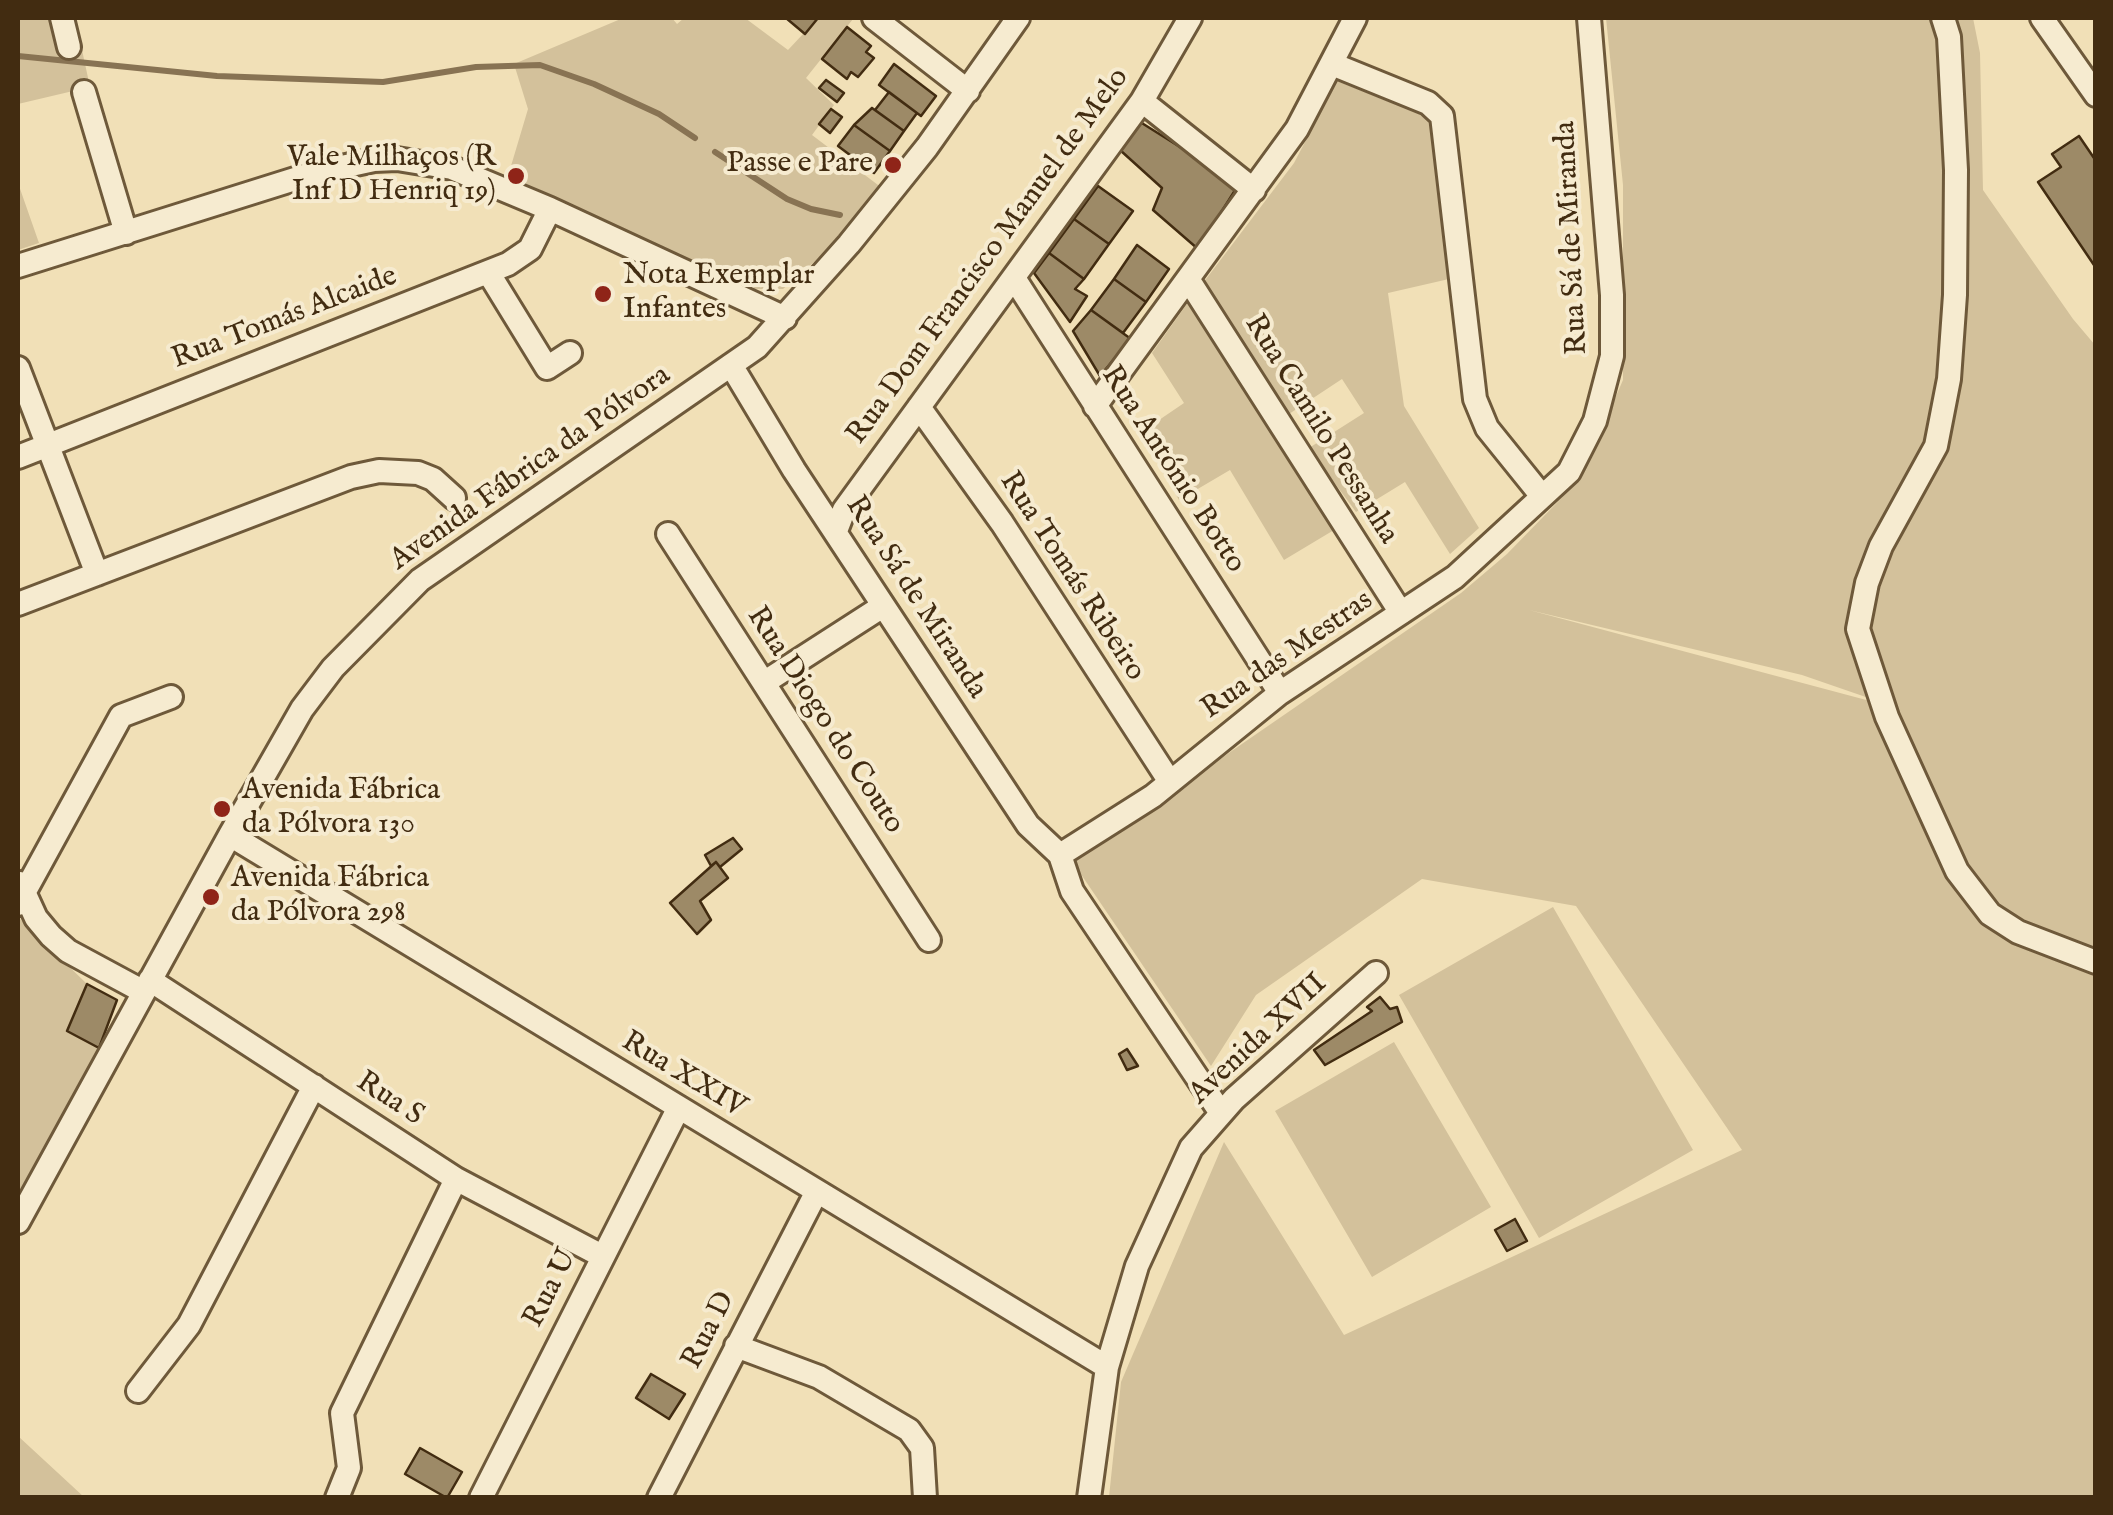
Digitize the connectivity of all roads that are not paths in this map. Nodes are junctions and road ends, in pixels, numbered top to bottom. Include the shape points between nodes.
1 (62, 18) edge
2 (874, 18) edge
3 (1018, 18) edge
4 (1190, 18) edge
5 (1356, 18) edge
6 (1589, 18) edge
7 (1944, 18) edge
8 (2042, 18) edge
9 (69, 46) dead end
10 (1332, 64) junction
11 (968, 90) junction
12 (84, 92) dead end
13 (2096, 95) edge
14 (1142, 100) junction
15 (1254, 190) junction
16 (550, 209) junction
17 (126, 233) junction
18 (18, 266) edge
19 (488, 272) junction
20 (1014, 278) junction
21 (1188, 280) junction
22 (785, 318) junction
23 (570, 353) dead end
24 (731, 366) junction
25 (18, 368) edge
26 (1095, 406) junction
27 (919, 407) junction
28 (47, 445) junction
29 (18, 457) edge
30 (1541, 495) junction
31 (454, 498) dead end
32 (836, 530) junction
33 (668, 534) dead end
34 (97, 574) junction
35 (18, 604) edge
36 (883, 606) junction
37 (1401, 614) junction
38 (765, 682) junction
39 (1280, 693) junction
40 (171, 697) dead end
41 (1170, 782) junction
42 (230, 835) junction
43 (1060, 855) junction
44 (20, 892) edge
45 (928, 940) dead end
46 (2096, 962) edge
47 (1376, 974) dead end
48 (147, 986) junction
49 (314, 1086) junction
50 (1227, 1106) junction
51 (678, 1109) junction
52 (456, 1179) junction
53 (816, 1193) junction
54 (18, 1222) edge
55 (602, 1256) junction
56 (736, 1346) junction
57 (1106, 1367) junction
58 (138, 1391) dead end
59 (337, 1498) edge
60 (482, 1498) edge
61 (659, 1498) edge
62 (925, 1498) edge
63 (1090, 1498) edge

1 - 9 street
2 - 11 street
3 - 11 street, Avenida Fábrica da Pólvora
4 - 14 street, Rua Dom Francisco Manuel de Melo
5 - 10 street
6 - 30 street, Rua Sá de Miranda via 1612,356 1594,421 1569,472
7 - 46 street via 1956,170 1949,379 1936,446 1881,546 1858,629 1887,717 1957,872 1990,914
8 - 13 street
10 - 15 street
10 - 30 street via 1428,103 1442,116 1475,400 1487,428
11 - 22 street, Avenida Fábrica da Pólvora
12 - 17 street
14 - 15 street
14 - 20 street, Rua Dom Francisco Manuel de Melo
15 - 21 street
16 - 17 street via 452,168 374,160
16 - 19 street, Rua Tomás Alcaide via 530,249
16 - 22 street
17 - 18 street
19 - 23 street via 548,368
19 - 28 street, Rua Tomás Alcaide
20 - 26 street, Rua António Botto
20 - 27 street, Rua Dom Francisco Manuel de Melo
21 - 26 street
21 - 37 street, Rua Camilo Pessanha
22 - 24 street, Avenida Fábrica da Pólvora
24 - 32 street, Rua Sá de Miranda
24 - 42 street, Avenida Fábrica da Pólvora via 393,605 302,709
25 - 28 street
26 - 39 street, Rua António Botto
27 - 32 street, Rua Dom Francisco Manuel de Melo
27 - 41 street, Rua Tomás Ribeiro
28 - 29 street, Rua Tomás Alcaide
28 - 34 street
30 - 37 street, Rua das Mestras via 1455,577
31 - 34 street via 418,472 379,471
32 - 36 street, Rua Sá de Miranda
33 - 38 street, Rua Diogo do Couto
34 - 35 street
36 - 38 street
36 - 43 street, Rua Sá de Miranda via 1028,825
37 - 39 street, Rua das Mestras
38 - 45 street, Rua Diogo do Couto
39 - 41 street, Rua das Mestras
40 - 44 street via 121,716
41 - 43 street, Rua das Mestras
42 - 48 street, Avenida Fábrica da Pólvora
42 - 51 street, Rua XXIV
43 - 50 street via 1072,891
44 - 48 street, Rua S via 68,951
47 - 50 street, Avenida XVII
48 - 49 street, Rua S
48 - 54 street, Avenida Fábrica da Pólvora
49 - 52 street, Rua S
49 - 58 street via 189,1325
50 - 57 street, Avenida XVII via 1191,1148 1137,1266
51 - 53 street, Rua XXIV
51 - 55 street, Rua U
52 - 55 street, Rua S
52 - 59 street via 342,1413 349,1468
53 - 56 street, Rua D
53 - 57 street, Rua XXIV
55 - 60 street, Rua U
56 - 61 street, Rua D
56 - 62 street via 819,1377 908,1430 922,1448
57 - 63 street, Avenida XVII

